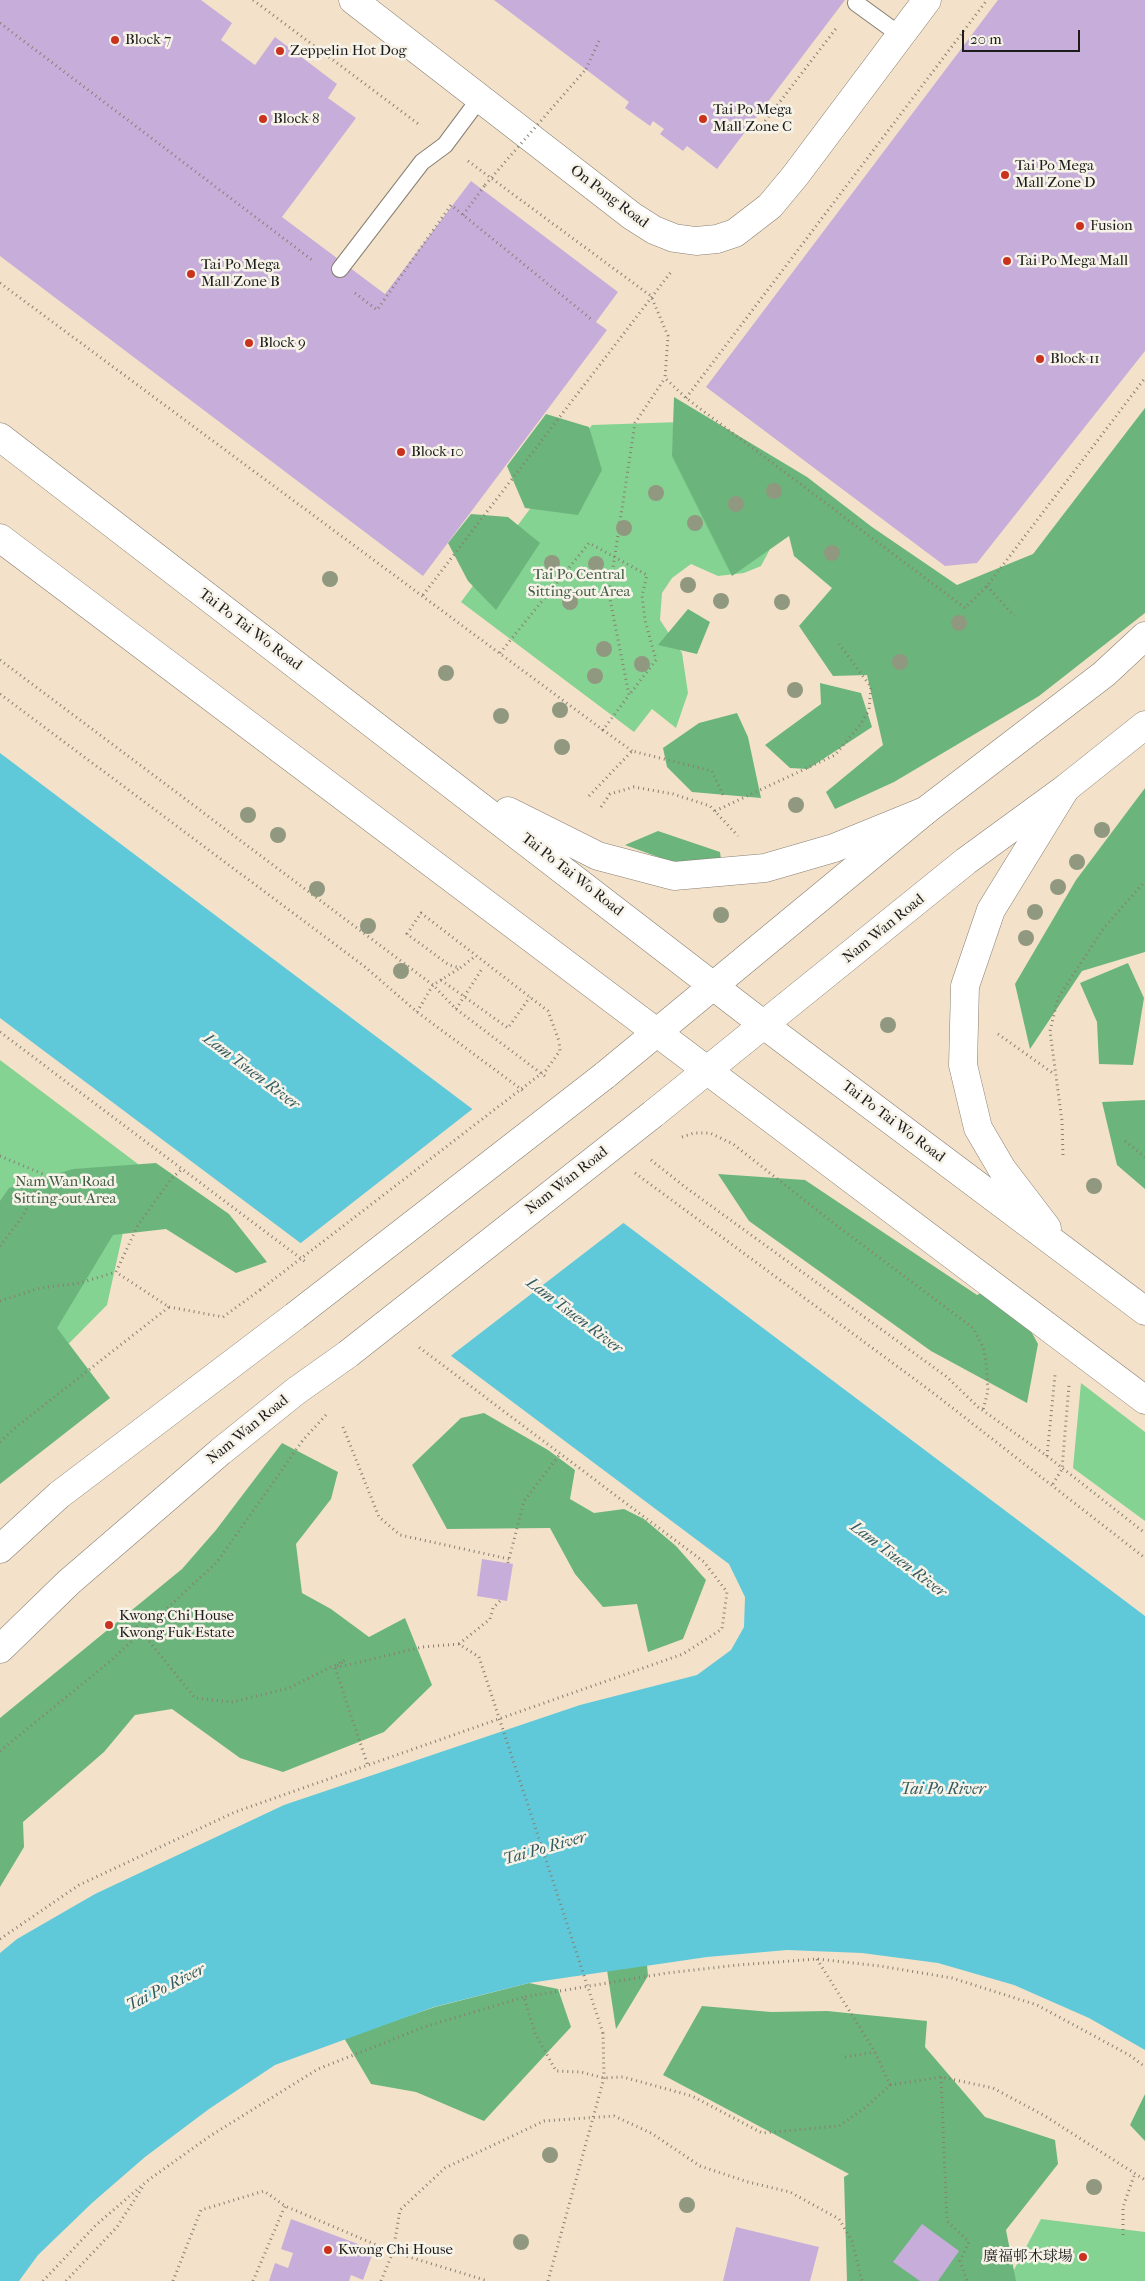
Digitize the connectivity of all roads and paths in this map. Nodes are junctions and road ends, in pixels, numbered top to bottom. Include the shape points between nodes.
1 (254, 0) edge
2 (353, 0) edge
3 (928, 0) edge
4 (987, 0) edge
5 (856, 3) joint
6 (0, 23) edge
7 (900, 35) junction
8 (599, 41) dead end
9 (480, 98) junction
10 (759, 130) dead end
11 (445, 144) junction
12 (463, 214) junction
13 (696, 241) junction
14 (314, 262) dead end
15 (340, 269) dead end
16 (0, 283) edge
17 (353, 292) dead end
18 (652, 296) junction
19 (591, 319) dead end
20 (665, 378) junction
21 (1145, 378) edge
22 (686, 398) junction
23 (0, 437) edge
24 (0, 538) edge
25 (614, 557) junction
26 (986, 586) junction
27 (423, 595) junction
28 (1014, 616) dead end
29 (1145, 636) edge
30 (839, 644) dead end
31 (500, 653) junction
32 (0, 660) edge
33 (0, 694) edge
34 (629, 695) junction
35 (1145, 725) edge
36 (602, 730) junction
37 (632, 751) junction
38 (453, 784) junction
39 (1066, 788) junction
40 (723, 795) dead end
41 (589, 796) dead end
42 (601, 807) dead end
43 (715, 812) junction
44 (925, 812) junction
45 (742, 840) dead end
46 (1145, 880) edge
47 (473, 958) dead end
48 (460, 968) junction
49 (482, 969) dead end
50 (441, 980) junction
51 (433, 985) junction
52 (715, 986) junction
53 (464, 996) junction
54 (530, 996) junction
55 (456, 1009) junction
56 (416, 1012) junction
57 (764, 1025) junction
58 (992, 1029) dead end
59 (0, 1032) edge
60 (658, 1034) junction
61 (707, 1072) junction
62 (1054, 1074) junction
63 (550, 1080) dead end
64 (528, 1094) dead end
65 (682, 1138) dead end
66 (1125, 1141) dead end
67 (1063, 1155) dead end
68 (0, 1156) edge
69 (648, 1157) dead end
70 (1145, 1157) edge
71 (182, 1169) junction
72 (631, 1170) dead end
73 (0, 1246) edge
74 (1066, 1254) junction
75 (308, 1264) dead end
76 (116, 1272) junction
77 (0, 1302) edge
78 (169, 1307) junction
79 (1145, 1312) edge
80 (411, 1341) dead end
81 (1056, 1374) dead end
82 (1069, 1377) dead end
83 (1145, 1400) edge
84 (331, 1410) dead end
85 (983, 1410) junction
86 (343, 1428) dead end
87 (0, 1442) edge
88 (560, 1454) junction
89 (1047, 1456) junction
90 (1062, 1469) junction
91 (1053, 1484) junction
92 (1145, 1533) edge
93 (0, 1549) edge
94 (1145, 1558) edge
95 (501, 1600) dead end
96 (127, 1614) dead end
97 (142, 1632) junction
98 (459, 1644) junction
99 (0, 1650) edge
100 (335, 1668) junction
101 (0, 1751) edge
102 (368, 1766) junction
103 (0, 1939) edge
104 (817, 1959) junction
105 (524, 1997) junction
106 (875, 2052) junction
107 (845, 2057) dead end
108 (1145, 2066) edge
109 (941, 2077) junction
110 (604, 2078) junction
111 (890, 2085) junction
112 (594, 2116) junction
113 (1135, 2173) junction
114 (1145, 2180) edge
115 (148, 2181) junction
116 (285, 2206) junction
117 (1123, 2235) dead end
118 (393, 2252) junction
119 (43, 2281) edge
120 (66, 2281) edge
121 (173, 2281) edge
122 (253, 2281) edge
123 (381, 2281) edge
124 (488, 2281) edge
125 (548, 2281) edge
126 (862, 2281) edge
127 (967, 2281) edge

1 - 11 path
2 - 9 main road, On Pong Road
3 - 7 main road, On Pong Road
4 - 22 path
5 - 7 lane
5 - 10 path
6 - 14 path
7 - 13 main road, On Pong Road via 770,206 735,233
8 - 12 path, bridge via 586,69
9 - 11 lane
9 - 13 main road, On Pong Road via 632,216 674,238
11 - 15 lane via 422,162
11 - 18 path
12 - 17 path via 451,205 377,310
12 - 19 path
13 - 18 path
16 - 27 path
18 - 20 path via 668,336
18 - 27 path
20 - 22 path
20 - 25 path via 635,422
21 - 26 path
22 - 26 path via 965,608
23 - 38 main road, Tai Po Tai Wo Road
24 - 60 main road
25 - 31 path via 589,543
25 - 34 path via 609,594
25 - 34 path via 647,575 642,596 656,660
26 - 28 path
27 - 31 path
29 - 44 main road via 1104,674
30 - 43 path via 871,687 869,710 860,725 835,755
31 - 36 path
32 - 51 path
33 - 56 path via 364,966
34 - 36 path
35 - 39 main road, Nam Wan Road
36 - 37 path
37 - 40 path via 712,771
37 - 41 path
38 - 44 main road via 598,856 674,876 765,868 834,848
38 - 52 main road, Tai Po Tai Wo Road
39 - 57 main road, Nam Wan Road via 966,861
39 - 74 main road via 990,910 965,986 963,1065 978,1128 1002,1169
42 - 43 path via 610,794 634,787 673,794 710,806
43 - 45 path
44 - 52 main road
46 - 62 path via 1104,929 1058,998 1050,1031
47 - 48 path
48 - 50 path
48 - 54 path via 449,965 407,934 421,913
49 - 53 path
50 - 51 path
50 - 53 path
51 - 55 path
51 - 56 path
52 - 57 main road, Tai Po Tai Wo Road
52 - 60 main road
53 - 54 path via 508,1028
53 - 55 path
54 - 78 path, bridge via 548,1011 560,1041 560,1050 546,1070 223,1317
55 - 63 path
56 - 64 path
57 - 61 main road, Nam Wan Road
57 - 74 main road, Tai Po Tai Wo Road
58 - 62 path
59 - 71 path
60 - 61 main road
60 - 93 main road, bridge via 59,1495
61 - 83 main road
61 - 99 main road, Nam Wan Road, bridge via 220,1452 69,1582
62 - 67 path via 1062,1121
65 - 85 path via 694,1133 710,1133 733,1144 973,1328 986,1361 988,1391
66 - 70 path
68 - 73 path via 43,1174 23,1216
69 - 85 path via 947,1378
71 - 75 path
71 - 76 path via 138,1225
72 - 91 path
74 - 79 main road, Tai Po Tai Wo Road
76 - 77 path via 80,1283 40,1288
76 - 78 path
78 - 87 path
80 - 88 path
81 - 89 path
82 - 90 path
84 - 97 path via 303,1440 217,1562
85 - 89 path
86 - 88 path via 379,1516 400,1535 509,1561 524,1501
88 - 102 path via 704,1562 727,1592 722,1629 683,1654
89 - 90 path
90 - 91 path
90 - 92 path
91 - 94 path
95 - 98 path via 493,1608 490,1619
96 - 97 path
97 - 100 path via 194,1698 232,1702 289,1688 345,1660
97 - 101 path
98 - 100 path via 422,1647
98 - 110 path, bridge via 479,1657 603,2033
100 - 102 path
102 - 103 path via 234,1812 79,1885
104 - 105 path via 667,1973
104 - 106 path
104 - 108 path via 952,1978 1037,2005
105 - 110 path via 535,2033 556,2072 581,2072
105 - 115 path via 427,2026 318,2069 210,2136
106 - 107 path
106 - 111 path
109 - 111 path
109 - 113 path via 994,2088
109 - 127 path via 947,2221 969,2242 960,2261
110 - 111 path via 623,2077 692,2096 762,2133 839,2126
110 - 112 path
112 - 118 path via 544,2121 445,2168 400,2210
112 - 125 path
112 - 126 path via 614,2116 652,2133 700,2166 790,2192 839,2218 852,2241
113 - 114 path
113 - 117 path via 1123,2207
115 - 119 path via 96,2225
115 - 120 path via 117,2227
116 - 118 path
116 - 121 path via 264,2191 201,2210
116 - 122 path
118 - 123 path
118 - 124 path

